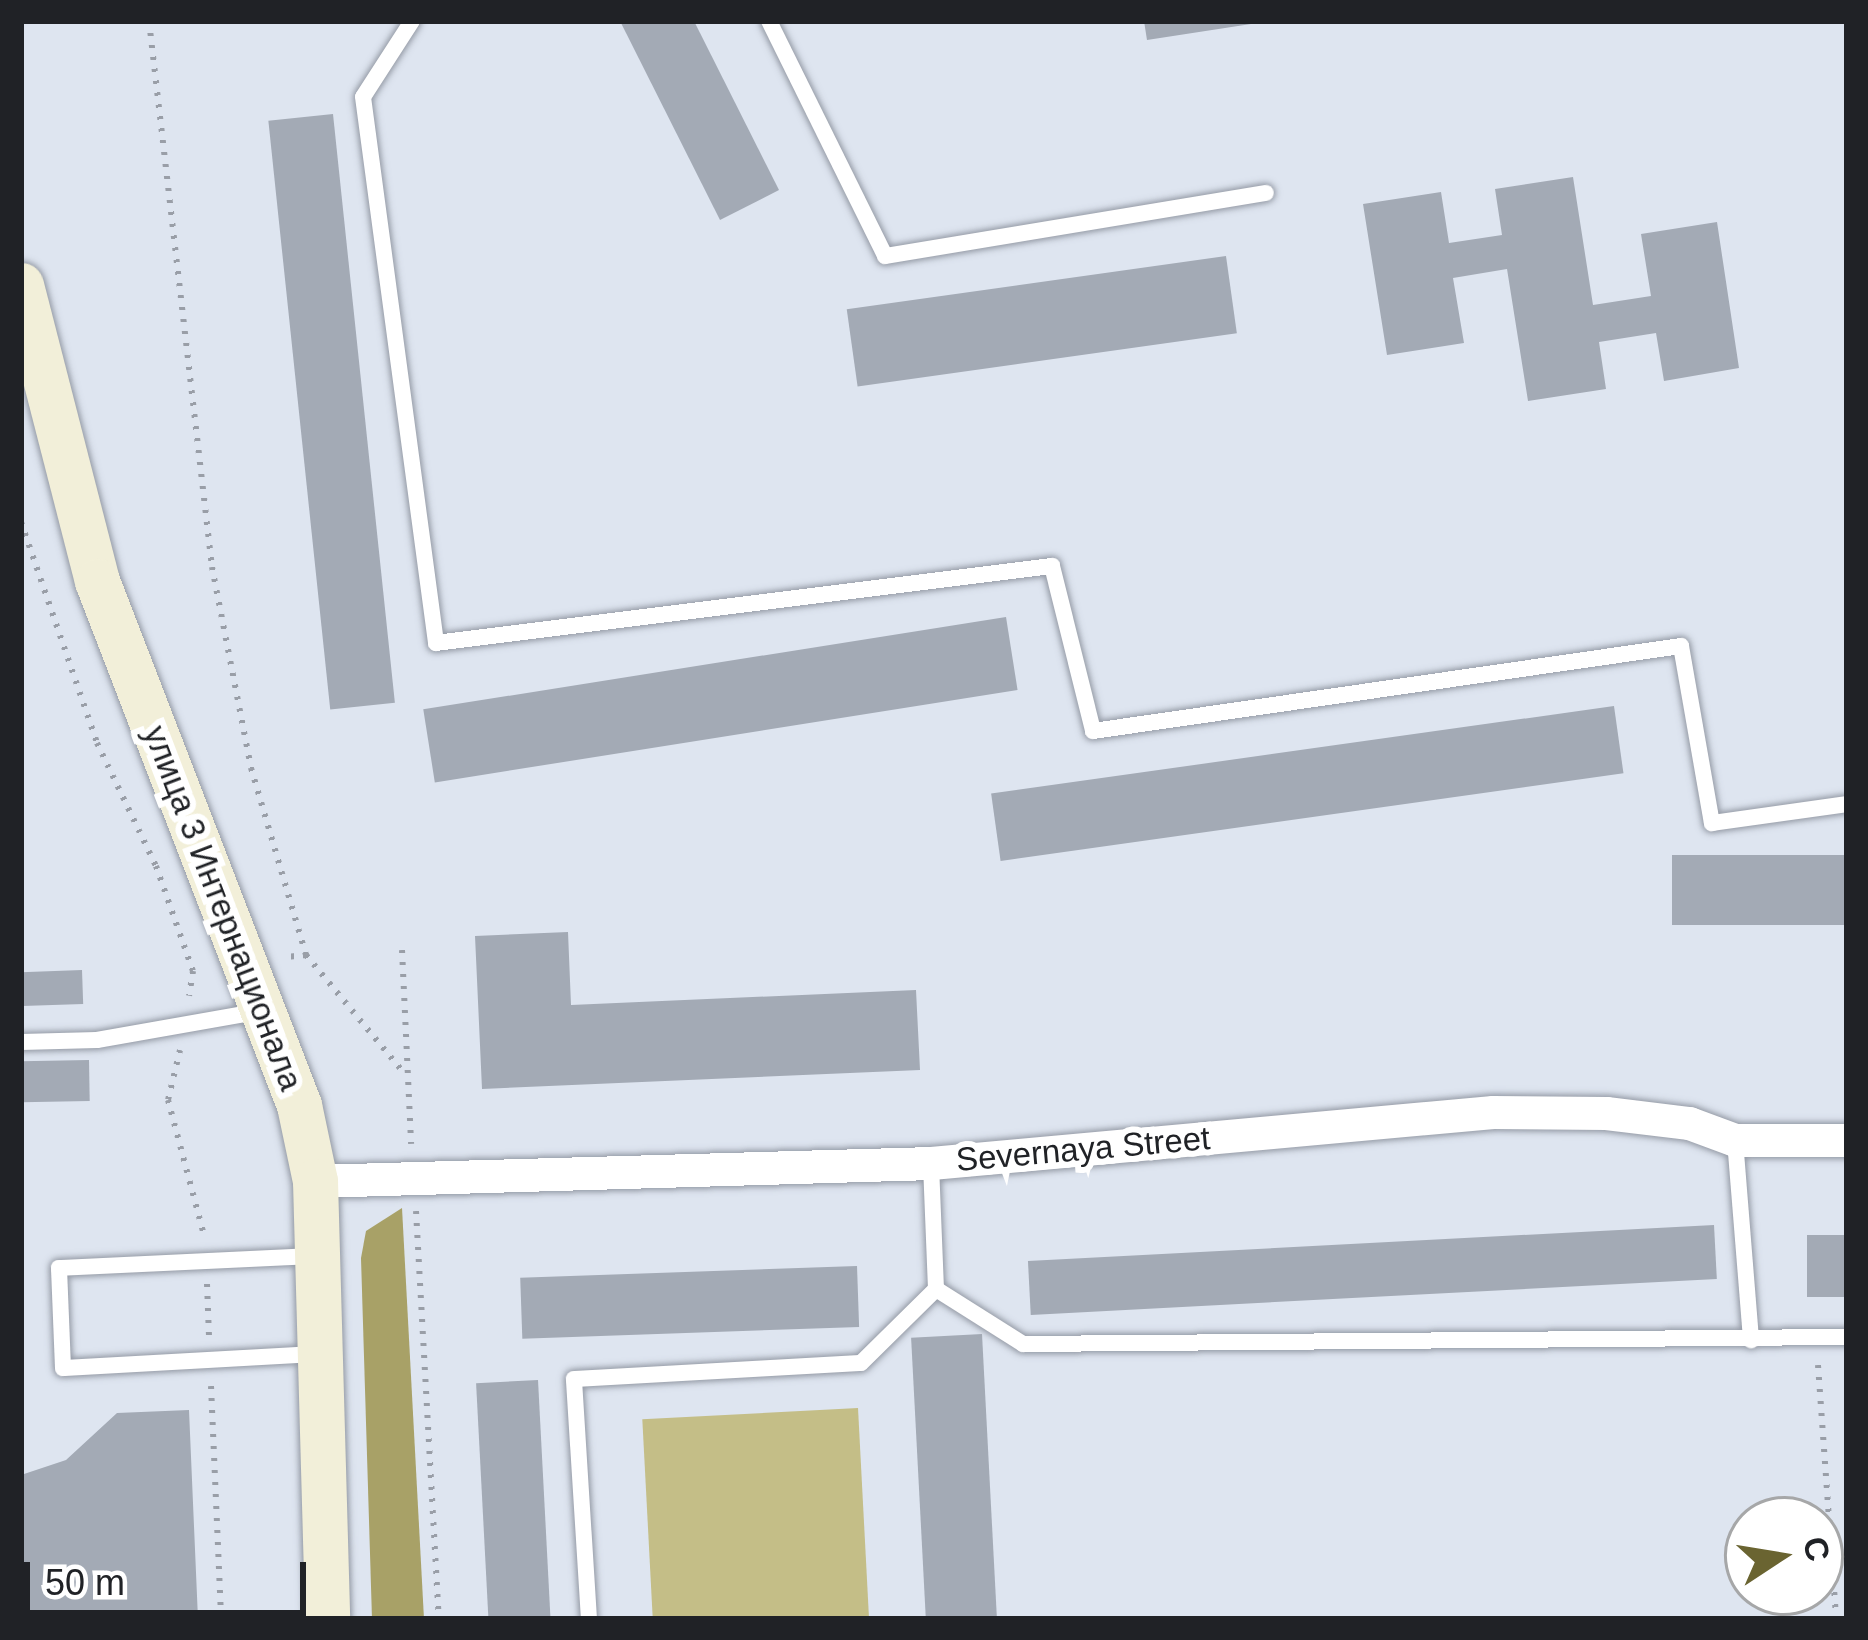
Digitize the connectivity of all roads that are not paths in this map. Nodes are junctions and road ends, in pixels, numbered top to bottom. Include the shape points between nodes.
1 (412, 21) edge
2 (769, 21) edge
3 (1266, 193) dead end
4 (21, 285) edge
5 (1847, 804) edge
6 (268, 1010) junction
7 (21, 1042) edge
8 (1735, 1140) junction
9 (1847, 1140) edge
10 (931, 1163) junction
11 (316, 1181) junction
12 (317, 1256) junction
13 (935, 1289) junction
14 (1847, 1337) edge
15 (1751, 1340) junction
16 (320, 1353) junction
17 (327, 1619) edge
18 (589, 1619) edge

1 - 5 lane via 363,97 436,643 1052,566 1093,731 1681,646 1712,824
2 - 3 lane via 885,256
4 - 6 main road, улица 3 Интернационала via 97,581
6 - 7 lane via 97,1040
6 - 11 main road, улица 3 Интернационала
8 - 9 street, Severnaya Street
8 - 10 street, Severnaya Street via 1689,1123 1606,1113 1492,1112
8 - 15 lane
10 - 11 street, Severnaya Street
10 - 13 lane
11 - 12 main road, улица 3 Интернационала
12 - 16 main road, улица 3 Интернационала
12 - 16 lane via 59,1268 63,1367
13 - 15 lane via 1023,1344
13 - 18 lane via 861,1363 574,1379
14 - 15 lane
16 - 17 main road, улица 3 Интернационала

